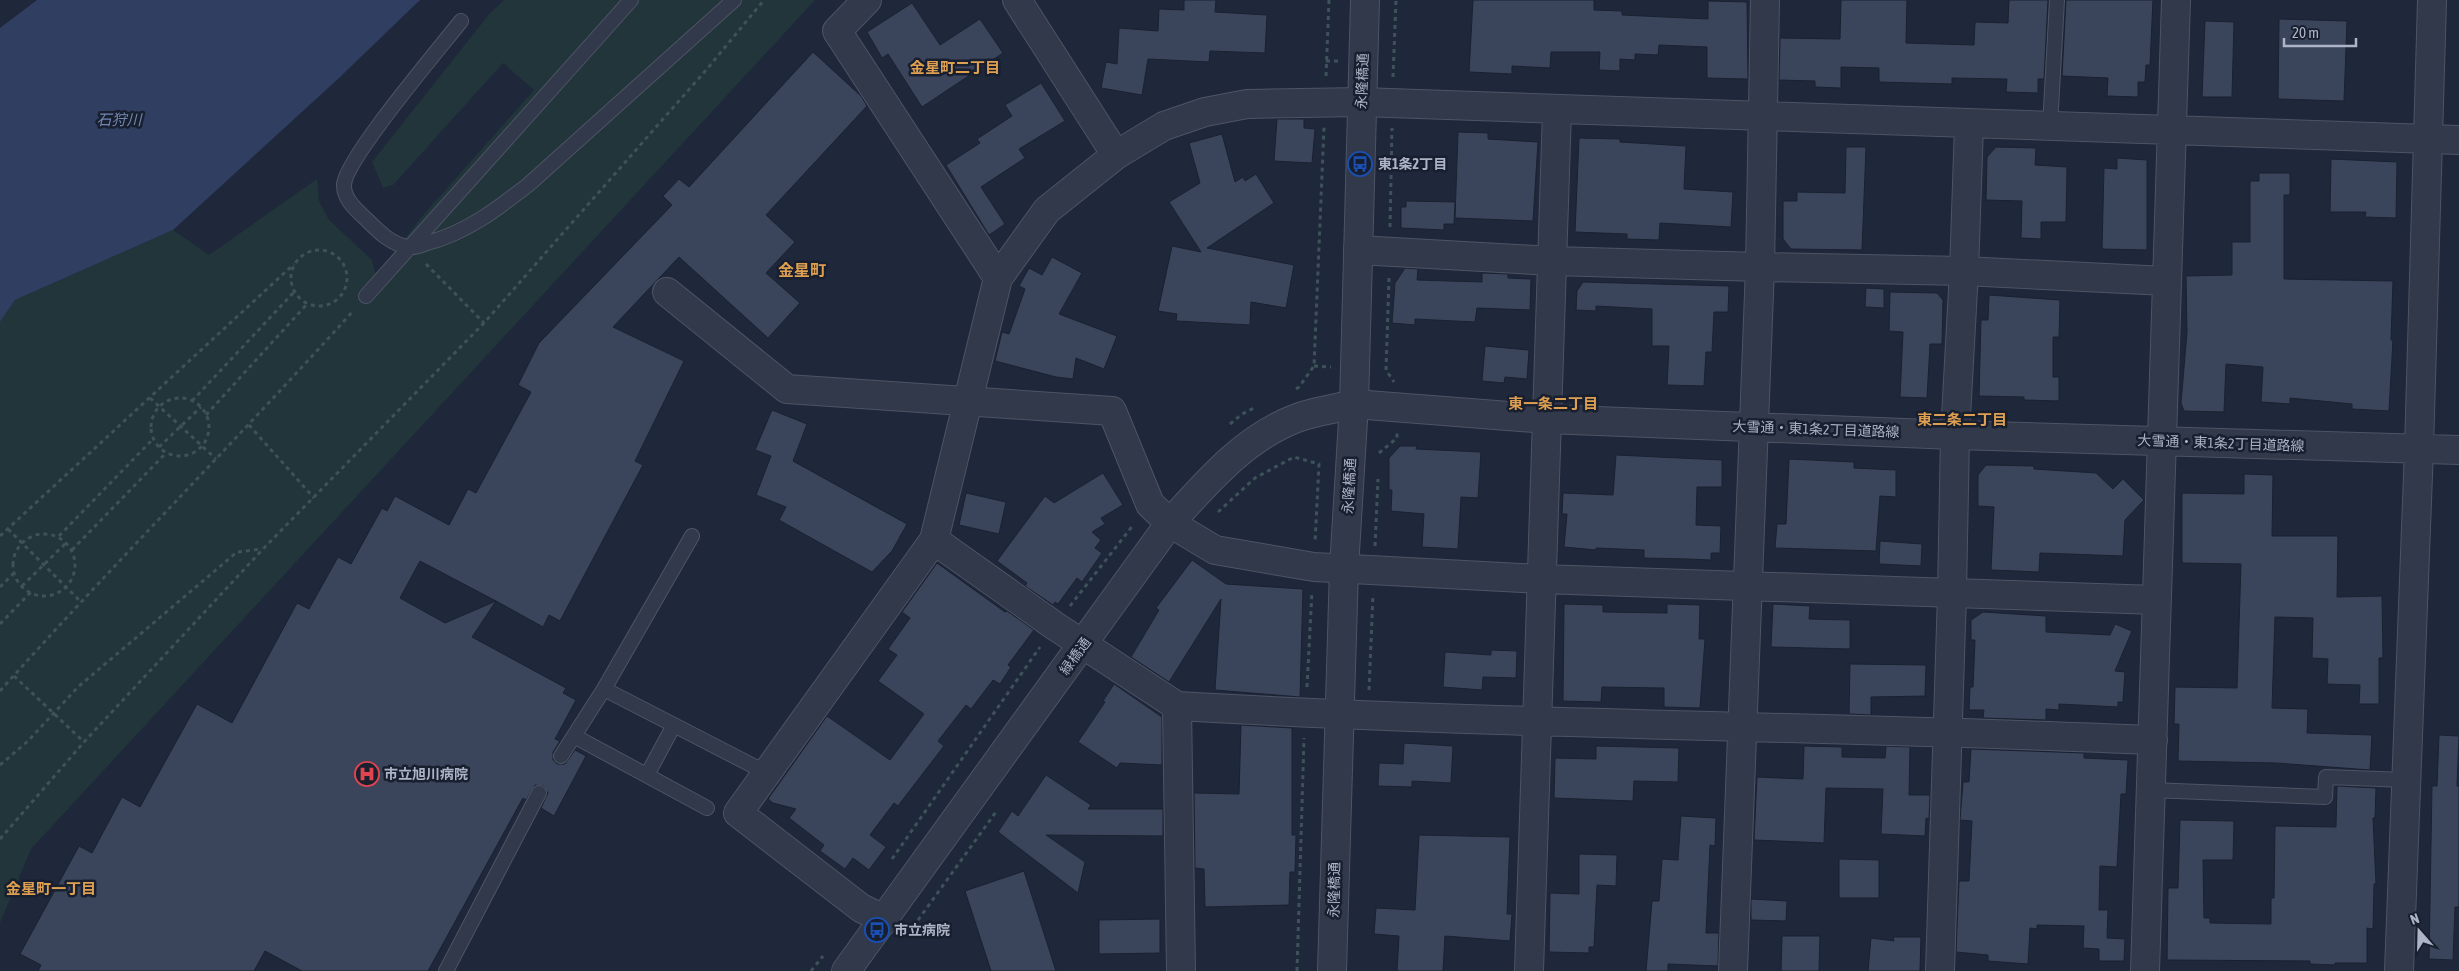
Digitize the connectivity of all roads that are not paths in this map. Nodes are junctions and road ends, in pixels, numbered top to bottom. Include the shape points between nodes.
1 (631, 0) edge
2 (734, 0) edge
3 (867, 0) edge
4 (1016, 0) edge
5 (1365, 0) edge
6 (1765, 0) edge
7 (2057, 0) edge
8 (2176, 0) edge
9 (2432, 0) edge
10 (461, 21) dead end
11 (1361, 102) junction
12 (1557, 110) junction
13 (1764, 115) junction
14 (1969, 124) junction
15 (2050, 126) junction
16 (2172, 129) junction
17 (2428, 139) junction
18 (2459, 140) edge
19 (1116, 155) junction
20 (410, 248) junction
21 (1358, 250) junction
22 (1553, 261) junction
23 (1760, 268) junction
24 (1964, 271) junction
25 (998, 278) junction
26 (2166, 280) junction
27 (667, 292) dead end
28 (366, 296) road end
29 (969, 400) junction
30 (1354, 404) junction
31 (1548, 419) junction
32 (1753, 427) junction
33 (1955, 435) junction
34 (2162, 441) junction
35 (2419, 448) junction
36 (2459, 450) edge
37 (1170, 523) junction
38 (692, 536) dead end
39 (934, 540) junction
40 (1344, 568) junction
41 (1542, 579) junction
42 (1748, 586) junction
43 (1952, 594) junction
44 (2156, 600) junction
45 (1084, 643) junction
46 (604, 689) junction
47 (1177, 706) junction
48 (1338, 715) junction
49 (1538, 720) junction
50 (674, 725) junction
51 (1741, 727) junction
52 (1948, 731) junction
53 (574, 736) junction
54 (2153, 740) junction
55 (561, 756) dead end
56 (767, 773) junction
57 (647, 775) junction
58 (2406, 780) junction
59 (2151, 790) junction
60 (539, 793) dead end
61 (707, 808) dead end
62 (885, 920) junction
63 (446, 971) edge
64 (846, 971) edge
65 (1182, 971) edge
66 (1332, 971) edge
67 (1529, 971) edge
68 (1733, 971) edge
69 (1940, 971) edge
70 (2145, 971) edge
71 (2399, 971) edge

1 - 20 lane
2 - 20 lane via 528,185 492,213 441,239
3 - 25 street via 837,31
4 - 19 street
5 - 11 street, 永隆橋通
6 - 13 street
7 - 15 lane
8 - 16 street
9 - 17 street
10 - 20 lane via 358,155 344,183 346,196 375,229 390,241
11 - 12 street
11 - 19 street via 1247,104 1205,112 1164,126
11 - 21 street, 永隆橋通
12 - 13 street
12 - 22 street
13 - 14 street
13 - 23 street
14 - 15 street
14 - 24 street
15 - 16 street
16 - 17 street
16 - 26 street
17 - 18 street
17 - 35 street
19 - 25 street via 1047,210
20 - 28 lane
21 - 22 street
21 - 30 street, 永隆橋通
22 - 23 street
22 - 31 street
23 - 24 street
23 - 32 street
24 - 26 street
24 - 33 street
25 - 29 street
26 - 34 street
27 - 29 street via 787,388
29 - 37 street via 1112,411 1150,504
29 - 39 street
30 - 31 street, 大雪通・東1条2丁目道路線
30 - 37 street, 緑橋通 via 1297,418 1261,438 1221,466
30 - 40 street, 永隆橋通
31 - 32 street, 大雪通・東1条2丁目道路線
31 - 41 street
32 - 33 street, 大雪通・東1条2丁目道路線
32 - 42 street
33 - 34 street, 大雪通・東1条2丁目道路線
33 - 43 street
34 - 35 street, 大雪通・東1条2丁目道路線
34 - 44 street
35 - 36 street, 大雪通・東1条2丁目道路線
35 - 58 street
37 - 40 street via 1215,550 1314,567
37 - 45 street, 緑橋通
38 - 46 lane
39 - 45 street
39 - 56 street
40 - 41 street
40 - 48 street, 永隆橋通
41 - 42 street
41 - 49 street
42 - 43 street
42 - 51 street
43 - 44 street
43 - 52 street
44 - 54 street
45 - 47 street
45 - 62 street, 緑橋通
46 - 50 lane
46 - 53 lane
47 - 48 street
47 - 65 street
48 - 49 street
48 - 66 street, 永隆橋通
49 - 51 street
49 - 67 street
50 - 56 lane
50 - 57 lane
51 - 52 street
51 - 68 street
52 - 54 street
52 - 69 street
53 - 55 lane
53 - 57 lane
54 - 59 street
56 - 62 street via 738,813 861,908
57 - 61 lane
58 - 59 lane via 2326,777 2325,798
58 - 71 street
59 - 70 street
60 - 63 lane
62 - 64 street, 緑橋通

